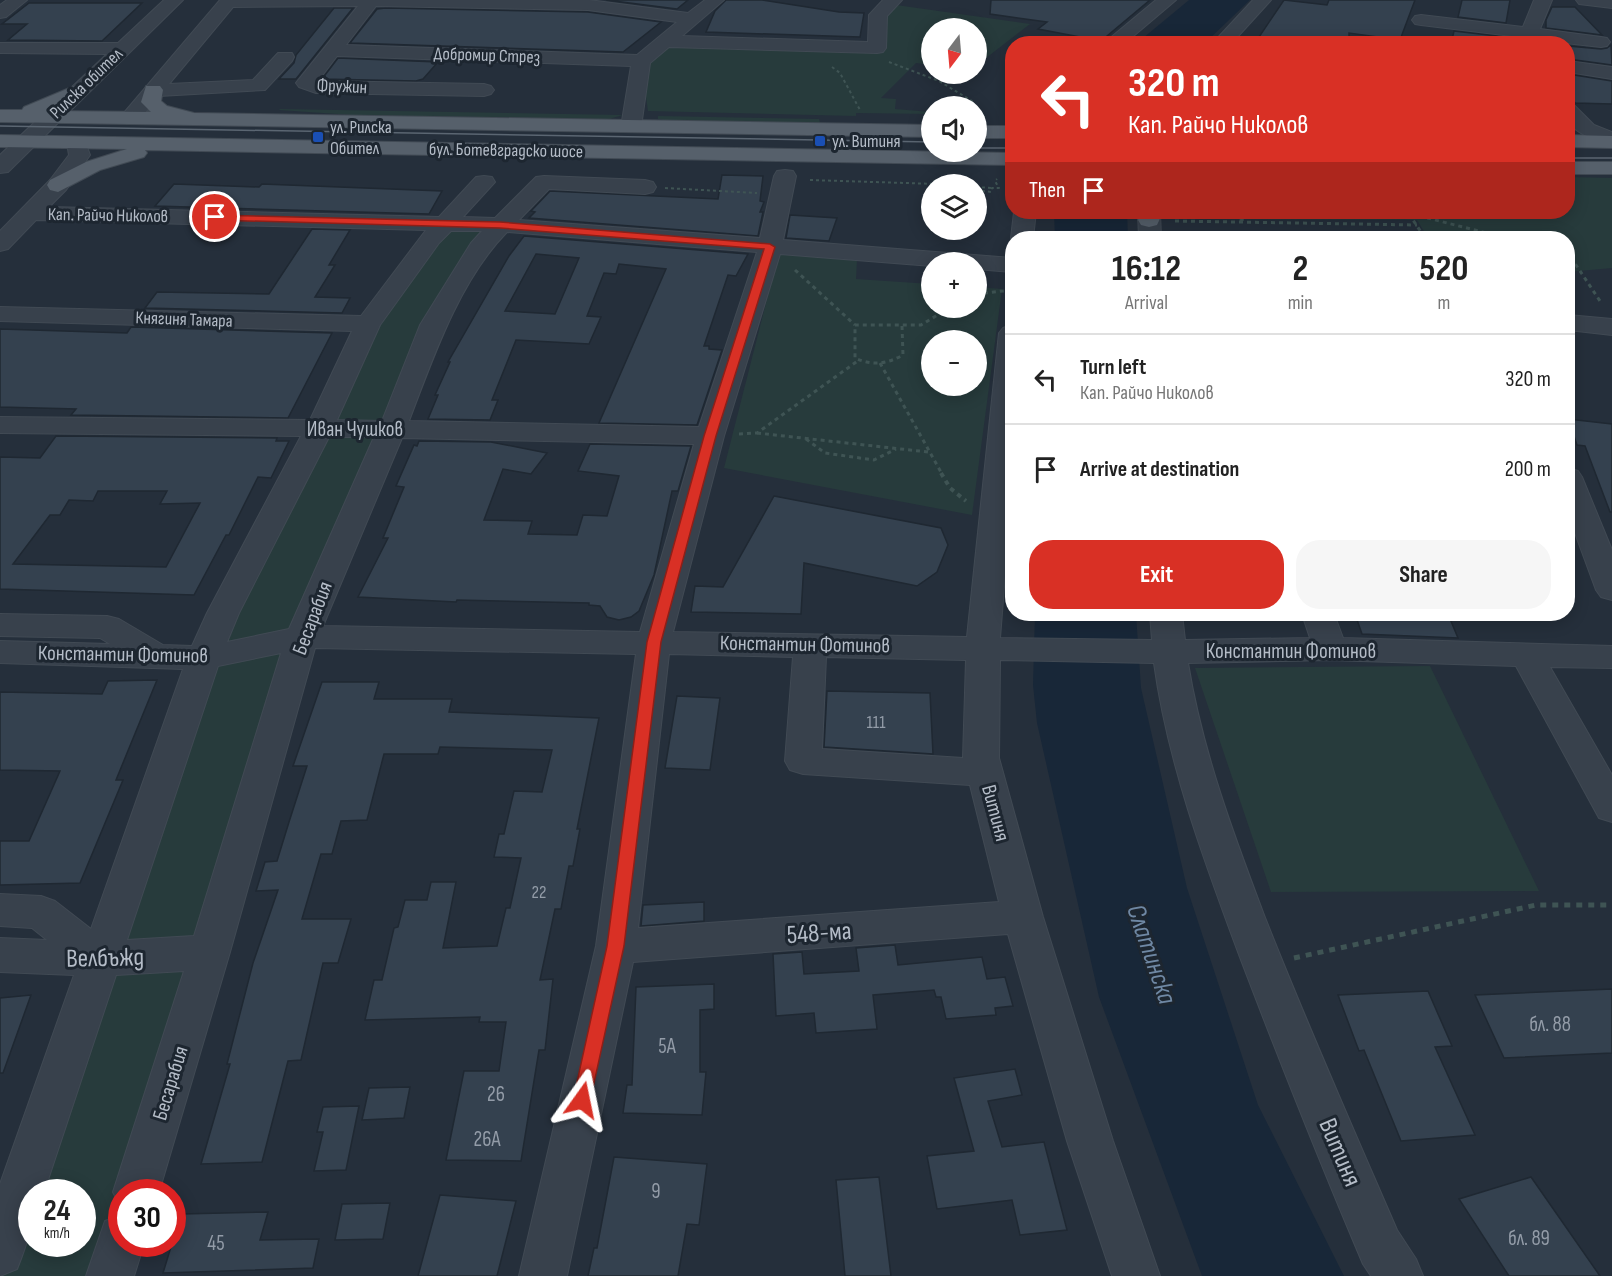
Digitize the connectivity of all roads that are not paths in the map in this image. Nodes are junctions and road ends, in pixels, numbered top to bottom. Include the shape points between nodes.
1 (18, 0) edge
2 (174, 0) edge
3 (715, 0) edge
4 (893, 0) edge
5 (1167, 0) edge
6 (1262, 0) edge
7 (1543, 0) edge
8 (1585, 0) edge
9 (229, 1) edge
10 (371, 1) edge
11 (1612, 3) edge
12 (0, 13) edge
13 (691, 19) junction
14 (1421, 20) dead end
15 (1122, 36) edge
16 (1228, 36) edge
17 (1517, 36) edge
18 (1530, 36) edge
19 (1575, 41) edge
20 (663, 42) junction
21 (1600, 42) dead end
22 (0, 48) edge
23 (122, 49) junction
24 (334, 50) junction
25 (285, 57) dead end
26 (641, 61) junction
27 (1575, 68) edge
28 (1612, 73) edge
29 (79, 90) junction
30 (153, 90) junction
31 (484, 90) dead end
32 (3, 116) edge
33 (51, 117) junction
34 (1612, 117) edge
35 (130, 118) junction
36 (202, 119) junction
37 (1575, 125) edge
38 (632, 127) junction
39 (1575, 127) edge
40 (921, 131) edge
41 (987, 132) edge
42 (1005, 132) edge
43 (1612, 140) edge
44 (0, 141) edge
45 (27, 142) junction
46 (77, 143) junction
47 (183, 145) junction
48 (921, 157) edge
49 (987, 158) edge
50 (1005, 159) edge
51 (970, 162) edge
52 (0, 167) edge
53 (1575, 168) edge
54 (1612, 168) edge
55 (1000, 182) road end
56 (484, 183) dead end
57 (58, 185) junction
58 (783, 185) road end
59 (645, 187) road end
60 (30, 213) junction
61 (446, 223) junction
62 (500, 225) junction
63 (0, 244) edge
64 (770, 247) junction
65 (1005, 264) edge
66 (0, 314) edge
67 (1609, 319) edge
68 (1575, 322) edge
69 (368, 324) junction
70 (1005, 410) edge
71 (0, 425) edge
72 (319, 429) junction
73 (392, 429) junction
74 (710, 436) junction
75 (1575, 495) edge
76 (1612, 590) edge
77 (1320, 621) edge
78 (0, 625) edge
79 (302, 637) junction
80 (1161, 639) edge
81 (654, 642) junction
82 (810, 645) junction
83 (983, 648) junction
84 (1330, 649) junction
85 (0, 652) edge
86 (1526, 653) junction
87 (157, 657) junction
88 (1612, 657) edge
89 (204, 658) junction
90 (985, 773) junction
91 (1612, 808) edge
92 (0, 910) edge
93 (1023, 917) junction
94 (616, 946) junction
95 (210, 952) junction
96 (0, 955) edge
97 (100, 959) junction
98 (140, 1179) edge
99 (0, 1252) edge
100 (116, 1257) edge
101 (110, 1276) edge
102 (543, 1276) edge
103 (1136, 1276) edge
104 (1399, 1276) edge

1 - 12 street
2 - 23 street, Рилска обител
3 - 13 street
4 - 20 street via 878,15 877,48
5 - 15 street
6 - 16 street
7 - 18 street
8 - 11 street
9 - 10 street
9 - 30 street
10 - 13 street via 588,5
10 - 24 street, Фружин
13 - 20 street
14 - 17 street
19 - 21 street
20 - 26 street
22 - 23 street
23 - 29 street, Рилска обител
24 - 26 street, Добромир Стрез
24 - 31 street, Фружин via 306,83 316,87
25 - 30 street via 258,86
26 - 38 street
27 - 28 street
29 - 32 main road via 36,110
29 - 33 street, Рилска обител
30 - 35 street
30 - 36 main road via 151,102 156,108
32 - 33 main road, бул. Ботевградско шосе
33 - 35 main road, бул. Ботевградско шосе
33 - 45 street, Рилска обител
34 - 37 street
35 - 36 main road, бул. Ботевградско шосе
36 - 38 main road, бул. Ботевградско шосе
38 - 40 main road, бул. Ботевградско шосе
39 - 43 main road
41 - 42 main road
44 - 45 main road, бул. Ботевградско шосе
45 - 46 main road, бул. Ботевградско шосе
45 - 52 street, Рилска обител
46 - 47 main road, бул. Ботевградско шосе
46 - 57 street, Рилска обител via 80,155
47 - 48 main road, бул. Ботевградско шосе
47 - 57 main road via 109,160
49 - 50 main road, бул. Ботевградско шосе
51 - 55 main road
53 - 54 main road
56 - 61 street
57 - 60 street, Рилска обител
58 - 64 street
59 - 62 street, Бесарабия via 544,182
60 - 61 street, Кап. Райчо Николов
60 - 63 street, Рилска обител
61 - 62 street, Кап. Райчо Николов
61 - 69 street
62 - 64 street, Кап. Райчо Николов
62 - 73 street, Бесарабия via 483,243 433,325
64 - 65 street, Кап. Райчо Николов
64 - 74 street
66 - 69 street, Княгиня Тамара
67 - 68 street
69 - 72 street
70 - 83 street, Витиня
71 - 72 street, Иван Чушков
72 - 73 street, Иван Чушков
72 - 89 street via 223,613
73 - 74 street, Иван Чушков
73 - 79 street, Бесарабия
74 - 81 street
75 - 76 street
77 - 84 street
78 - 87 street via 106,627
79 - 81 street, Константин Фотинов
79 - 89 street, Константин Фотинов
79 - 95 street, Бесарабия
80 - 83 street, Константин Фотинов via 1025,650
80 - 84 street, Константин Фотинов
80 - 104 street, Витиня via 1199,789 1263,964 1380,1247
81 - 82 street, Константин Фотинов
81 - 94 street
82 - 83 street, Константин Фотинов
82 - 90 street via 803,761
83 - 90 street, Витиня via 981,758
84 - 86 street, Константин Фотинов
85 - 87 street, Константин Фотинов
86 - 88 street, Константин Фотинов
86 - 91 street
87 - 89 street, Константин Фотинов
89 - 97 street
90 - 93 street, Витиня
92 - 97 street via 41,912
93 - 94 street, 548-ма
93 - 103 street, Витиня via 1089,1141
94 - 102 street
95 - 97 street, Велбъжд
95 - 98 street, Бесарабия
96 - 97 street, Велбъжд
97 - 99 street
100 - 101 street

